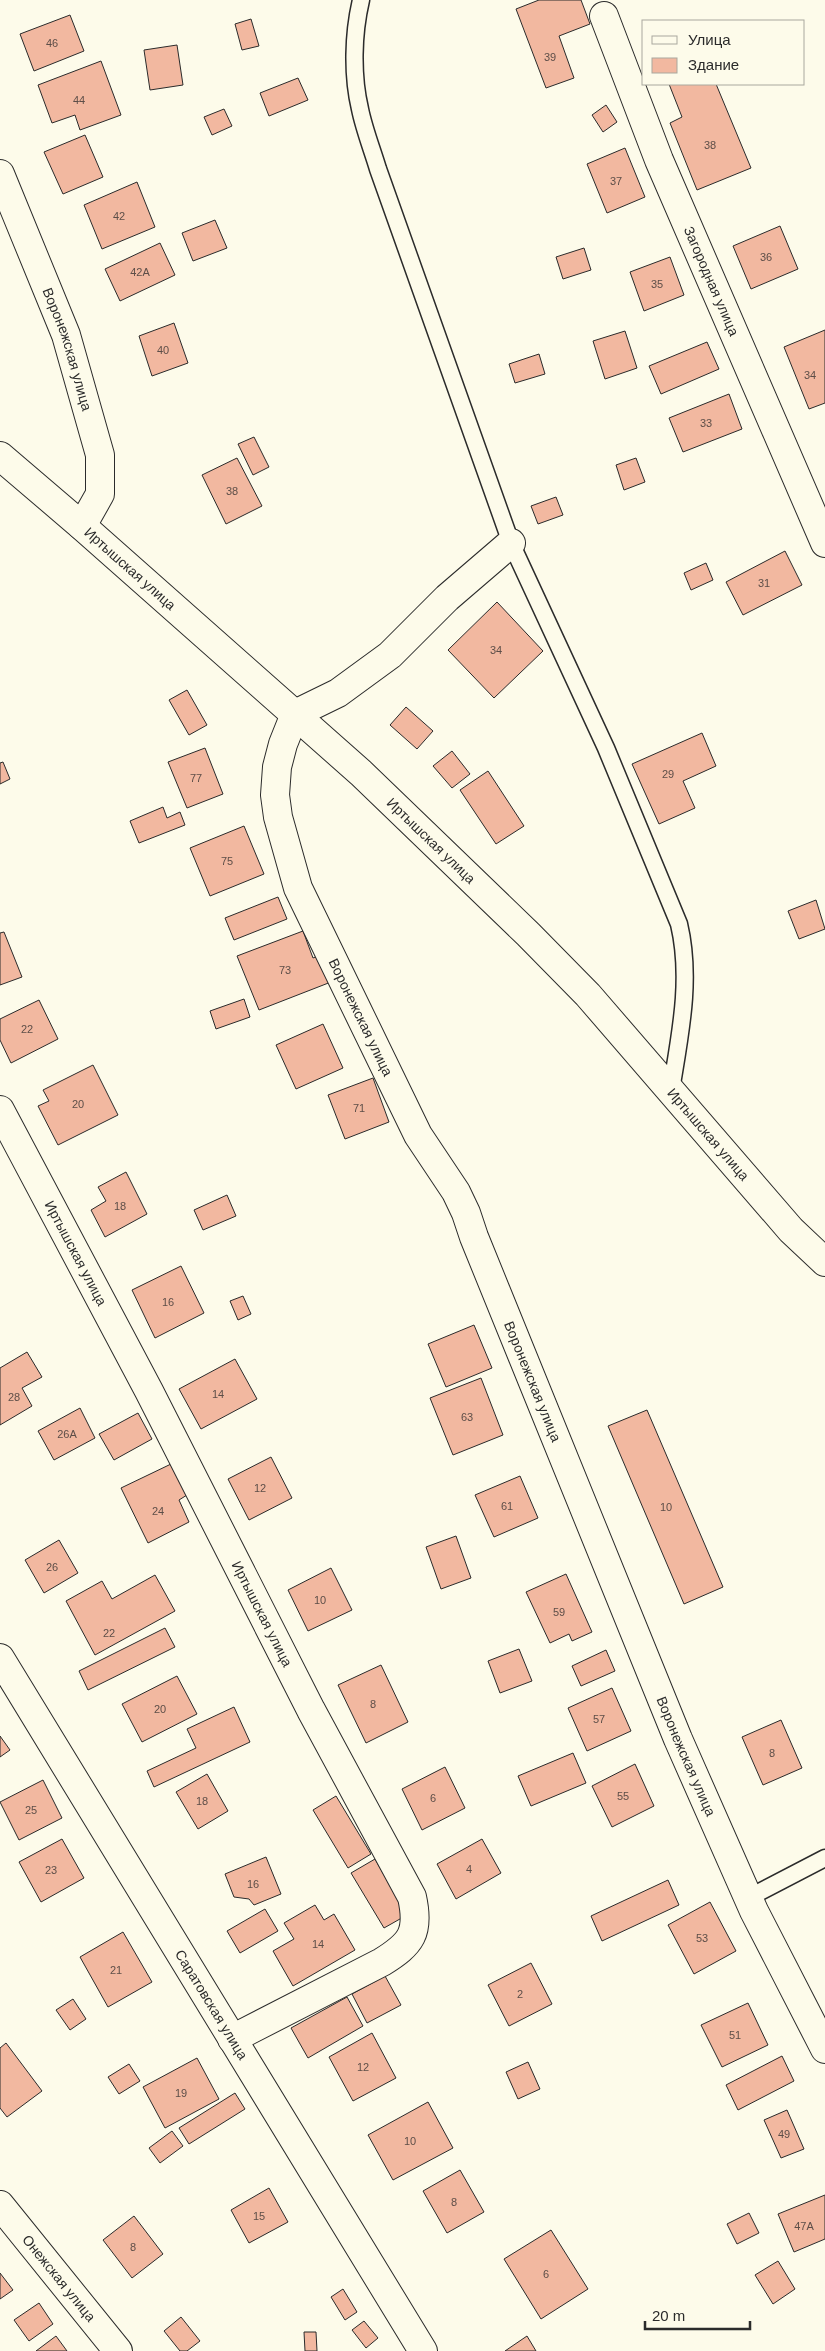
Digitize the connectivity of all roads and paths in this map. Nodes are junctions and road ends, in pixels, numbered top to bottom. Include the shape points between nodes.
1 (361, 0) edge
2 (604, 16) dead end
3 (0, 174) edge
4 (0, 456) edge
5 (82, 526) junction
6 (511, 543) junction
7 (825, 543) edge
8 (294, 714) junction
9 (671, 1090) junction
10 (0, 1110) edge
11 (825, 1262) edge
12 (0, 1658) edge
13 (825, 1858) edge
14 (748, 1898) junction
15 (232, 2039) junction
16 (825, 2049) edge
17 (0, 2205) edge
18 (118, 2351) edge
19 (424, 2351) edge

1 - 6 lane via 355,66 359,108 434,332
2 - 7 street, Загородная улица via 659,160
3 - 5 street, Воронежская улица via 66,335 100,455 100,494
4 - 5 street, Иртышская улица
5 - 8 street, Иртышская улица
6 - 8 street via 447,598 390,655 338,693
6 - 9 lane via 606,748 679,924 685,947 685,988
8 - 9 street, Иртышская улица via 528,934 588,995
8 - 14 street, Воронежская улица via 277,767 275,795 298,888 418,1135 466,1213 678,1739
9 - 11 street, Иртышская улица via 792,1230
10 - 15 street, Иртышская улица via 149,1391 311,1710 412,1897 413,1930 402,1949
12 - 15 street, Саратовская улица
13 - 14 lane
14 - 16 street, Воронежская улица
15 - 19 street, Саратовская улица
17 - 18 street, Онежская улица

